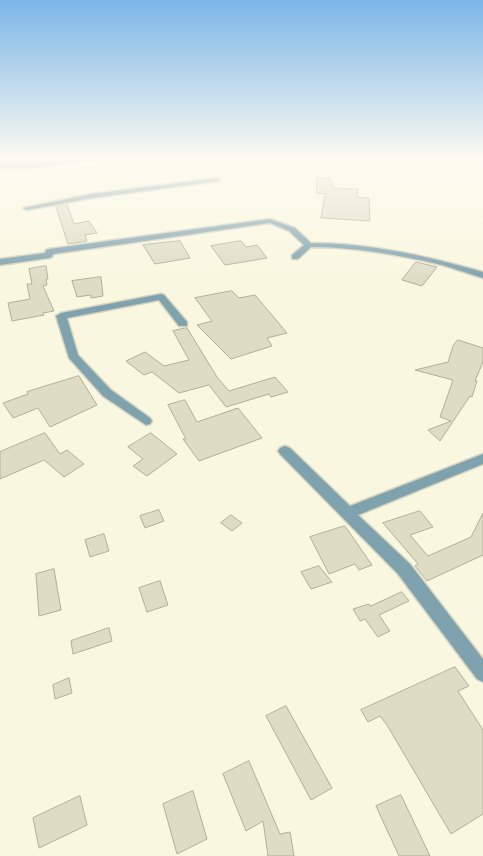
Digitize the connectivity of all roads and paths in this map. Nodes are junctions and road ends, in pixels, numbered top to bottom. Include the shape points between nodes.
1 (76, 199) edge
2 (27, 208) dead end
3 (310, 245) junction
4 (295, 257) dead end
5 (0, 262) edge
6 (483, 274) edge
7 (183, 324) dead end
8 (146, 421) dead end
9 (285, 451) dead end
10 (483, 458) edge
11 (347, 513) junction
12 (483, 672) edge

1 - 2 street
3 - 4 street
3 - 5 street via 303,235 270,221
3 - 6 street via 387,252
7 - 8 street via 161,296 60,316 73,356 107,393
9 - 11 street
10 - 11 street
11 - 12 street via 404,569

